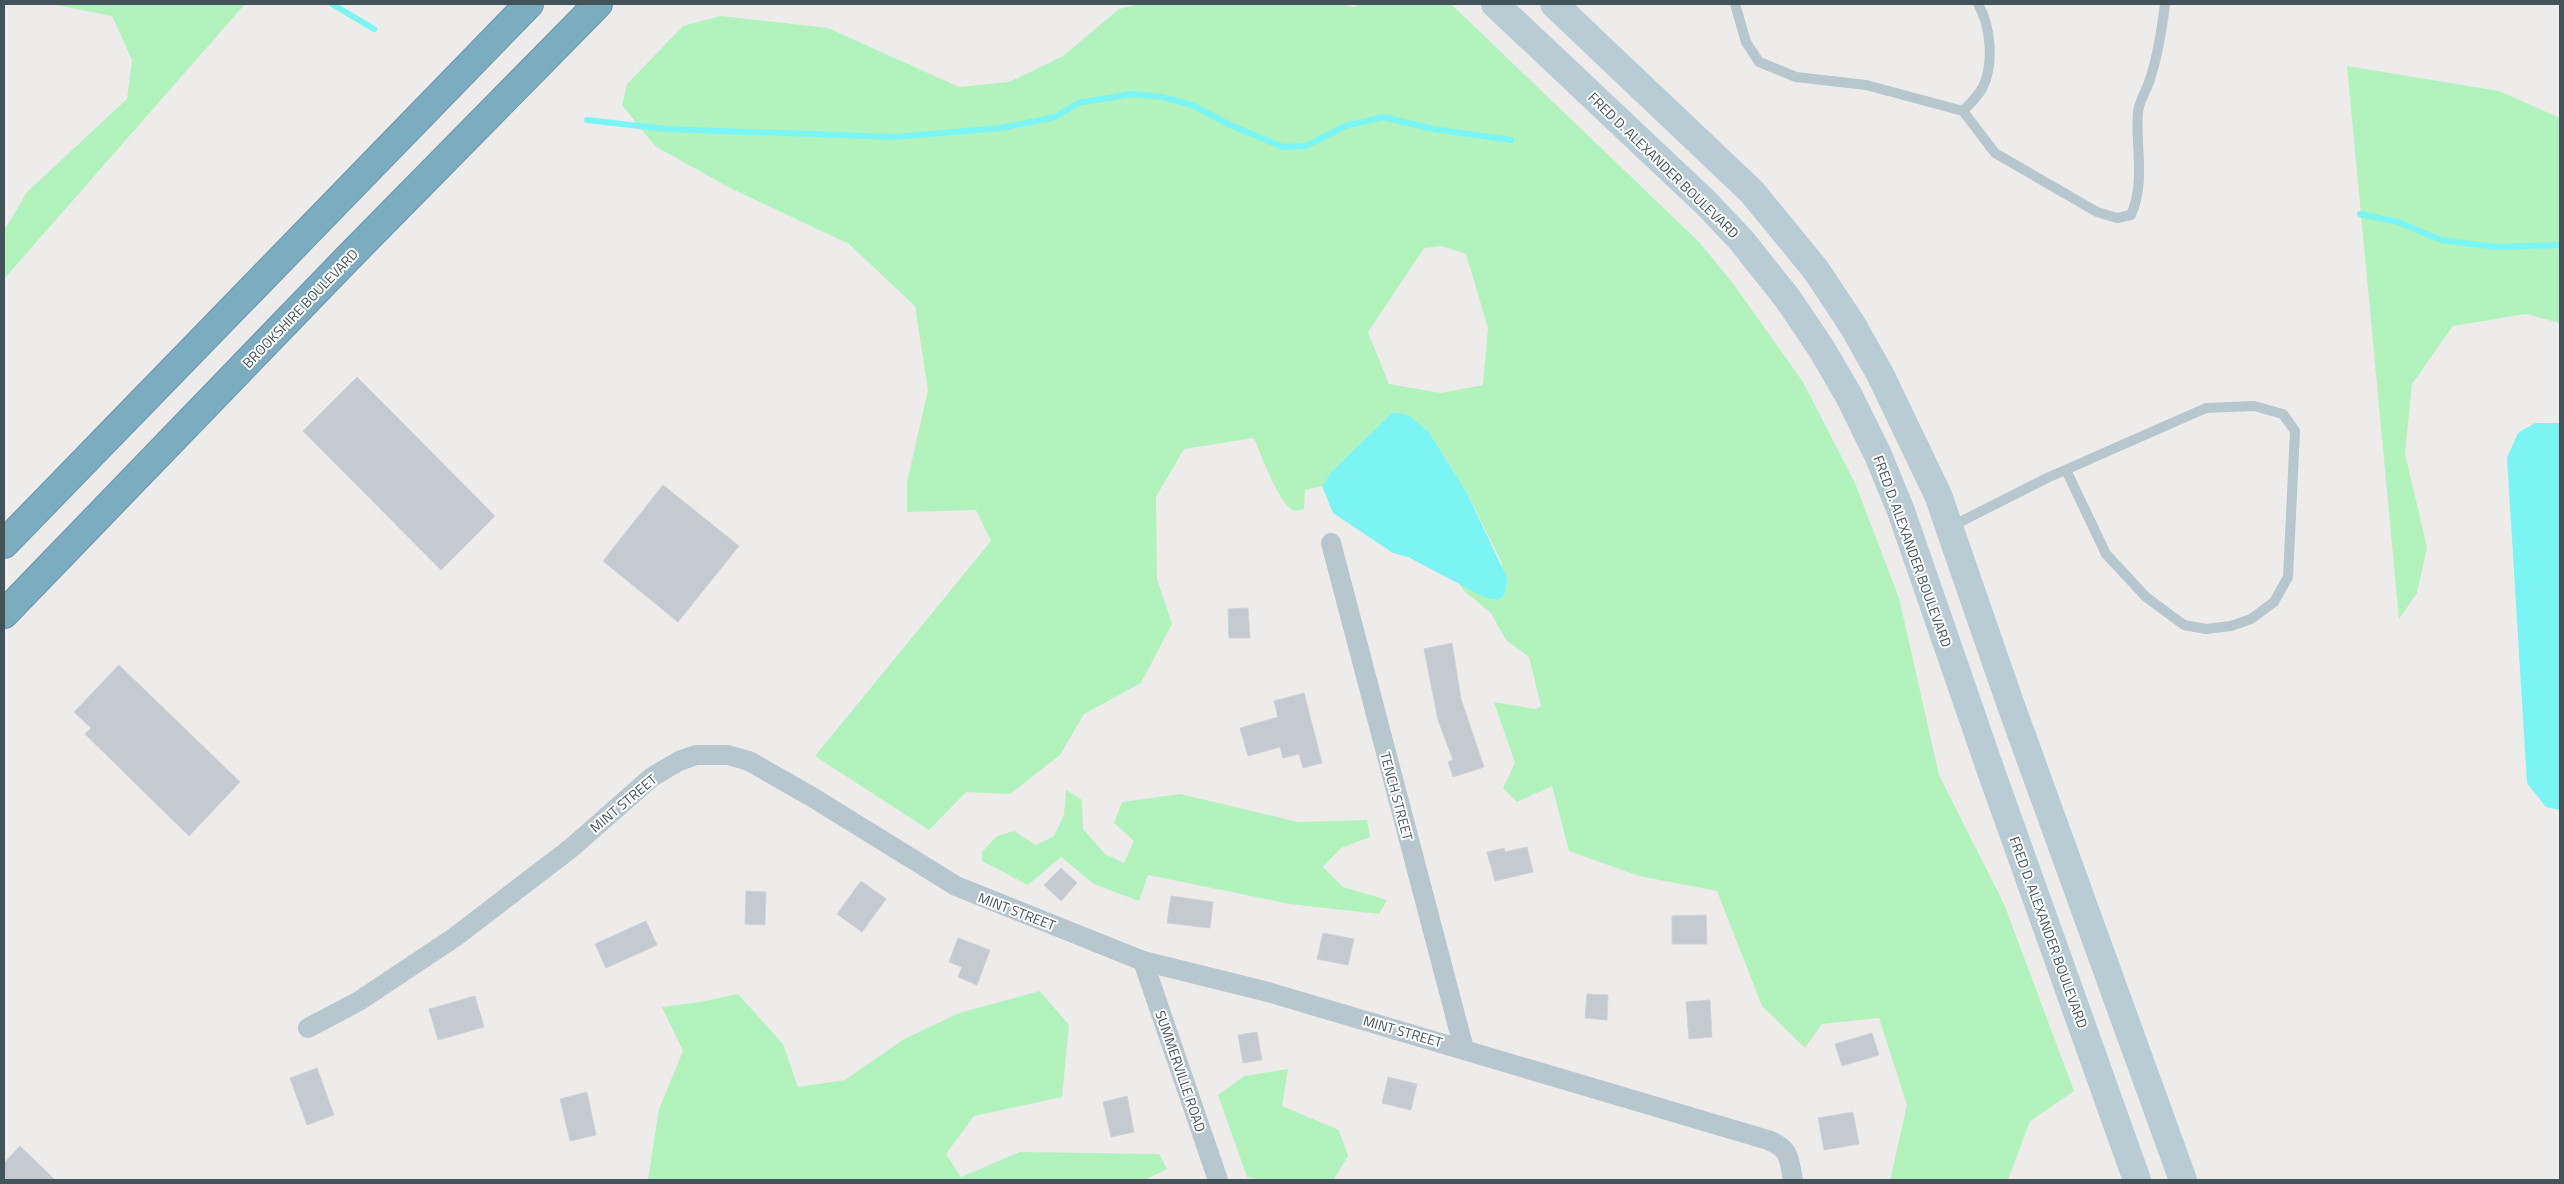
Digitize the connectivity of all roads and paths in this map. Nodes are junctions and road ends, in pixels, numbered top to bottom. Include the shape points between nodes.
1 (529, 4) edge
2 (588, 4) edge
3 (598, 4) edge
4 (1496, 4) edge
5 (1554, 4) edge
6 (1735, 4) edge
7 (1978, 4) edge
8 (2165, 4) edge
9 (563, 39) junction
10 (1963, 111) junction
11 (2066, 470) junction
12 (1949, 528) junction
13 (1331, 543) dead end
14 (4, 544) edge
15 (4, 614) edge
16 (2014, 714) junction
17 (1976, 728) junction
18 (1143, 961) junction
19 (308, 1028) dead end
20 (1464, 1049) junction
21 (1218, 1180) edge
22 (1793, 1180) edge
23 (2138, 1180) edge
24 (2183, 1180) edge

1 - 14 highway
2 - 9 highway
3 - 9 highway, BROOKSHIRE BOULEVARD
4 - 17 main road, FRED D. ALEXANDER BOULEVARD via 1706,203 1788,299 1821,348 1866,430 1895,495
5 - 12 main road via 1752,192 1816,270 1880,374 1938,496
6 - 10 lane via 1746,42 1759,62 1796,77 1866,85
7 - 10 lane via 1985,16 1988,73 1982,89
8 - 10 lane via 2162,33 2150,80 2138,110 2140,180 2131,215 2117,218 2097,212 1995,153
9 - 15 highway, BROOKSHIRE BOULEVARD
11 - 11 lane via 2206,408 2254,406 2283,414 2295,431 2288,577 2274,602 2251,619 2206,629 2184,625 2146,597 2106,554
11 - 12 lane
12 - 16 main road
13 - 20 street, TENCH STREET
16 - 17 main road
16 - 24 main road
17 - 23 main road, FRED D. ALEXANDER BOULEVARD
18 - 19 street, MINT STREET via 956,886 749,761 728,754 711,753 680,761 652,778 570,849 455,937 367,997
18 - 20 street, MINT STREET via 1268,992
18 - 21 street, SUMMERVILLE ROAD
20 - 22 street, MINT STREET via 1781,1145

